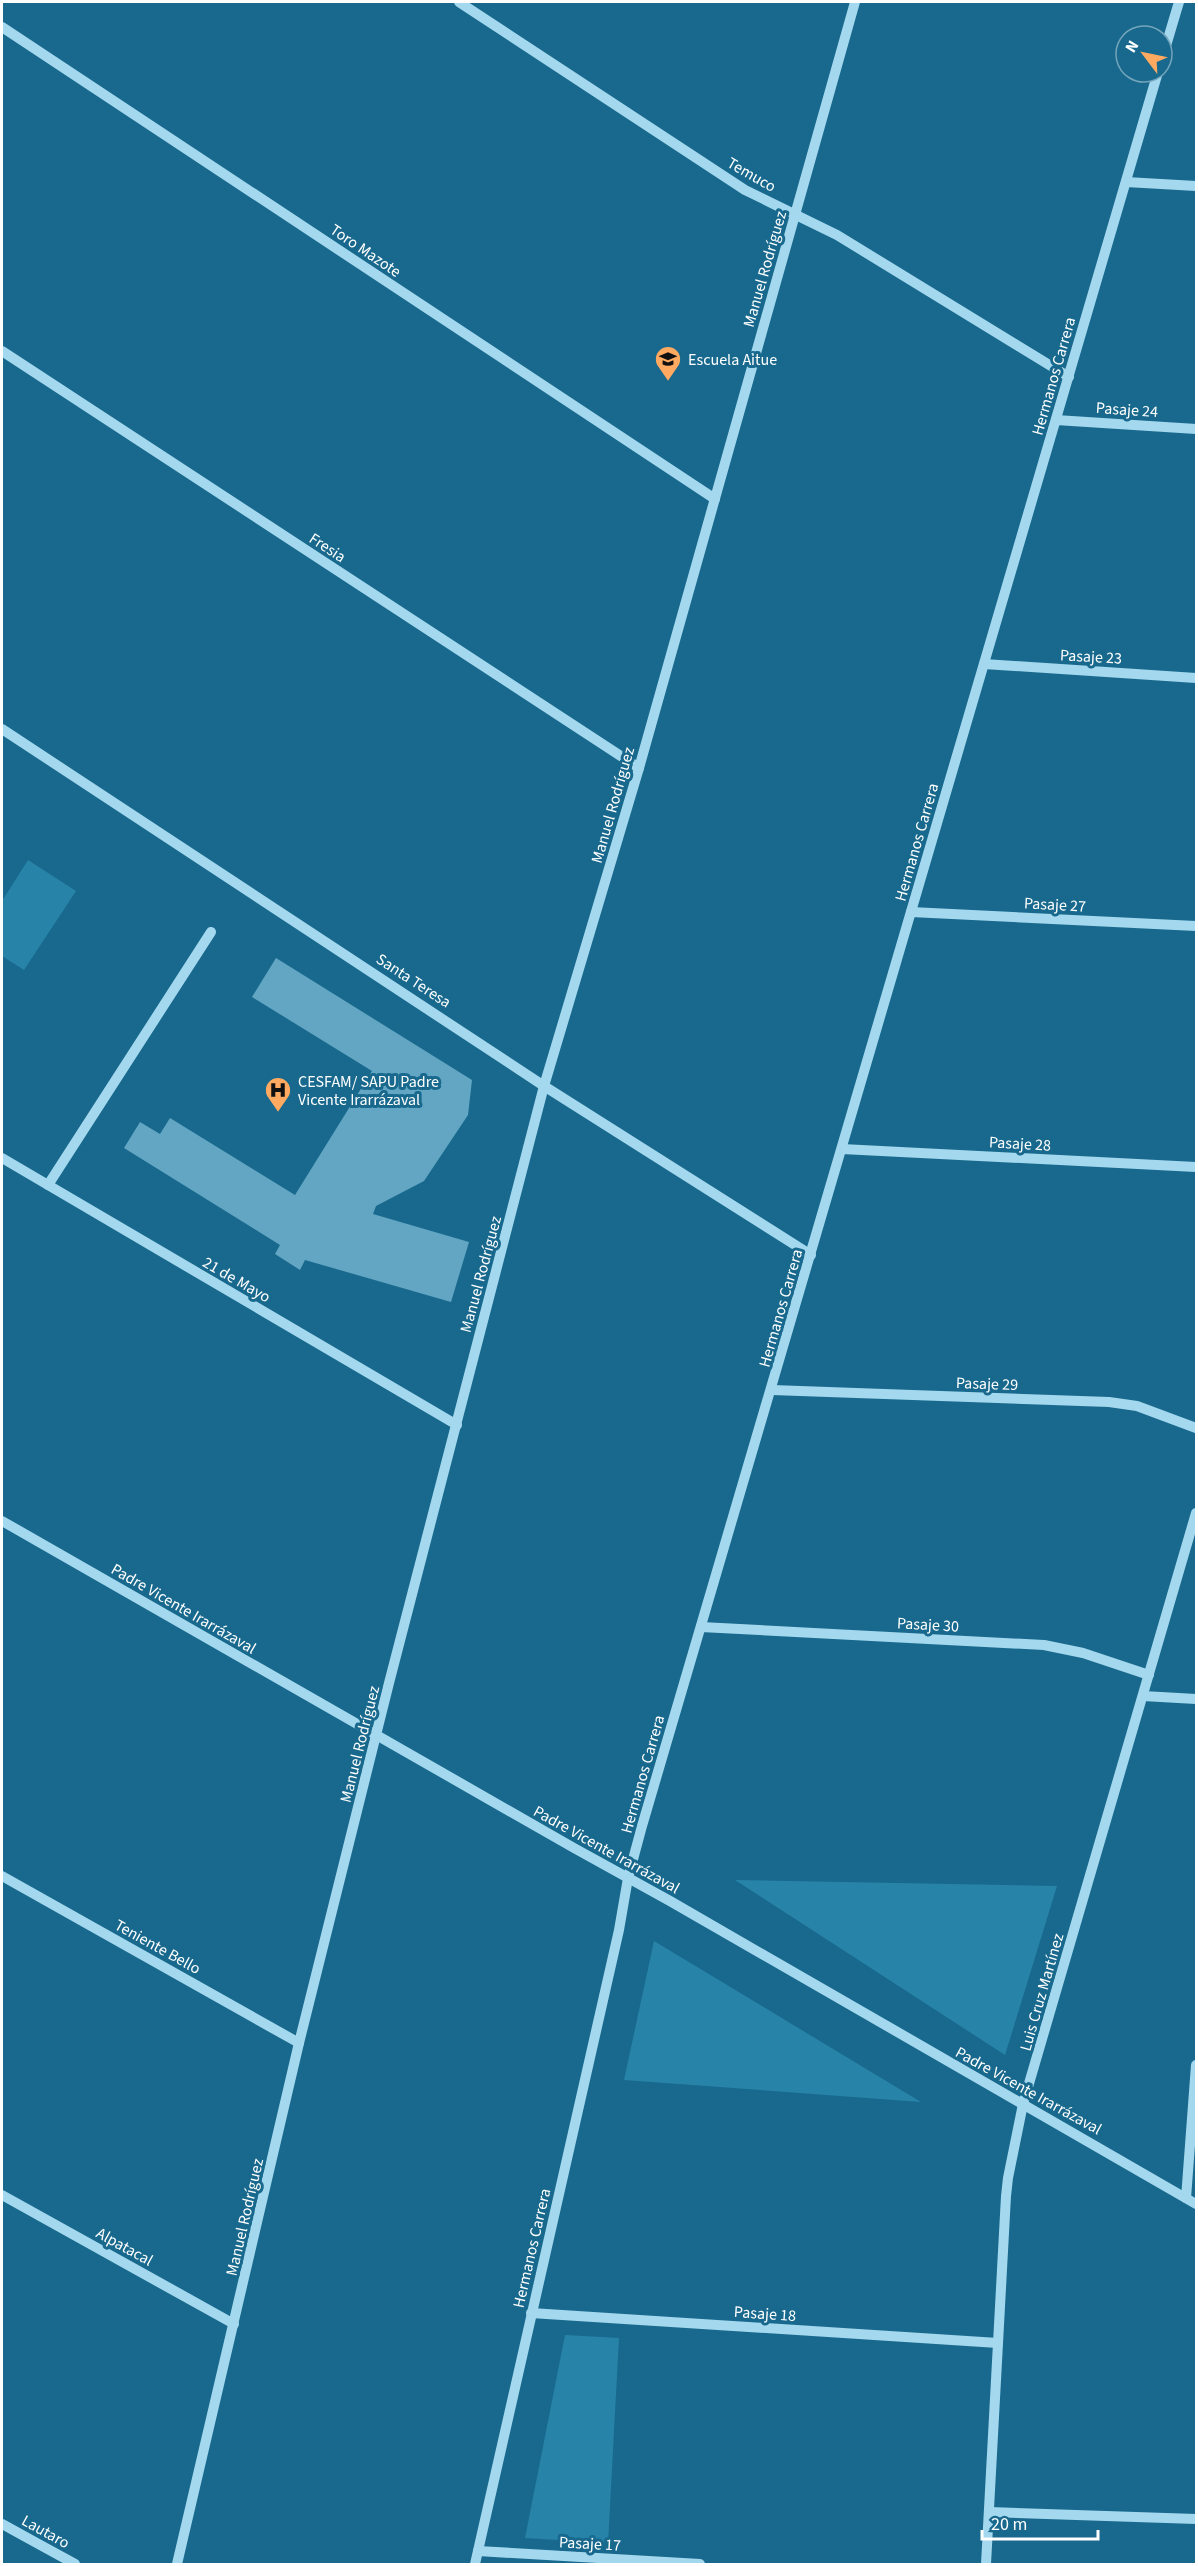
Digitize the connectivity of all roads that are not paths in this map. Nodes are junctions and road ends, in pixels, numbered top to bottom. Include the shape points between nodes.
1 (459, 2) edge
2 (855, 2) edge
3 (1179, 2) edge
4 (1172, 24) edge
5 (2, 27) edge
6 (1155, 84) edge
7 (1126, 182) junction
8 (1197, 186) edge
9 (795, 214) junction
10 (2, 351) edge
11 (1068, 377) junction
12 (1056, 420) junction
13 (1197, 429) edge
14 (715, 499) junction
15 (984, 664) junction
16 (1197, 678) edge
17 (2, 729) edge
18 (639, 768) junction
19 (911, 912) junction
20 (1197, 926) edge
21 (211, 932) dead end
22 (544, 1086) junction
23 (842, 1149) junction
24 (2, 1158) edge
25 (1197, 1167) edge
26 (48, 1185) junction
27 (811, 1254) junction
28 (772, 1390) junction
29 (457, 1425) junction
30 (1197, 1428) edge
31 (1197, 1513) edge
32 (2, 1521) edge
33 (701, 1627) junction
34 (1149, 1675) junction
35 (1143, 1696) junction
36 (1197, 1699) edge
37 (378, 1736) junction
38 (2, 1876) edge
39 (628, 1878) junction
40 (299, 2043) junction
41 (1197, 2065) edge
42 (1023, 2104) junction
43 (2, 2195) edge
44 (1186, 2198) junction
45 (1197, 2204) edge
46 (531, 2313) junction
47 (234, 2324) junction
48 (998, 2343) junction
49 (989, 2512) junction
50 (1197, 2519) edge
51 (2, 2524) edge
52 (478, 2551) junction
53 (75, 2565) edge
54 (177, 2565) edge
55 (476, 2565) edge
56 (700, 2565) edge
57 (986, 2565) edge

1 - 9 street, Temuco via 745,190
2 - 9 street, Manuel Rodríguez
3 - 4 street
5 - 14 street, Toro Mazote
6 - 7 street, Hermanos Carrera
7 - 8 street
7 - 11 street, Hermanos Carrera
9 - 11 street, Temuco via 837,235
9 - 14 street, Manuel Rodríguez
10 - 18 street, Fresia
11 - 12 street, Hermanos Carrera
12 - 13 street, Pasaje 24
12 - 15 street, Hermanos Carrera
14 - 18 street, Manuel Rodríguez
15 - 16 street, Pasaje 23
15 - 19 street, Hermanos Carrera
17 - 22 street, Santa Teresa
18 - 22 street, Manuel Rodríguez
19 - 20 street, Pasaje 27
19 - 23 street, Hermanos Carrera
21 - 26 street
22 - 27 street, Santa Teresa
22 - 29 street, Manuel Rodríguez
23 - 25 street, Pasaje 28
23 - 27 street, Hermanos Carrera
24 - 26 street, 21 de Mayo
26 - 29 street, 21 de Mayo
27 - 28 street, Hermanos Carrera
28 - 30 street, Pasaje 29 via 1109,1402 1137,1406
28 - 33 street, Hermanos Carrera
29 - 37 street, Manuel Rodríguez
31 - 34 street, Luis Cruz Martínez
32 - 37 street, Padre Vicente Irarrázaval
33 - 34 street, Pasaje 30 via 1044,1645 1083,1653
33 - 39 street, Hermanos Carrera
34 - 35 street, Luis Cruz Martínez
35 - 36 street
35 - 42 street, Luis Cruz Martínez
37 - 39 street, Padre Vicente Irarrázaval
37 - 40 street, Manuel Rodríguez
38 - 40 street, Teniente Bello
39 - 42 street, Padre Vicente Irarrázaval
39 - 46 street, Hermanos Carrera
40 - 47 street, Manuel Rodríguez
41 - 44 street
42 - 44 street, Padre Vicente Irarrázaval
42 - 48 street, Luis Cruz Martínez via 1008,2178
43 - 47 street, Alpatacal
44 - 45 street, Padre Vicente Irarrázaval
46 - 48 street, Pasaje 18
46 - 52 street, Hermanos Carrera
47 - 54 street, Manuel Rodríguez
48 - 49 street, Luis Cruz Martínez
49 - 50 street
49 - 57 street, Luis Cruz Martínez
51 - 53 street, Lautaro
52 - 55 street, Hermanos Carrera
52 - 56 street, Pasaje 17

